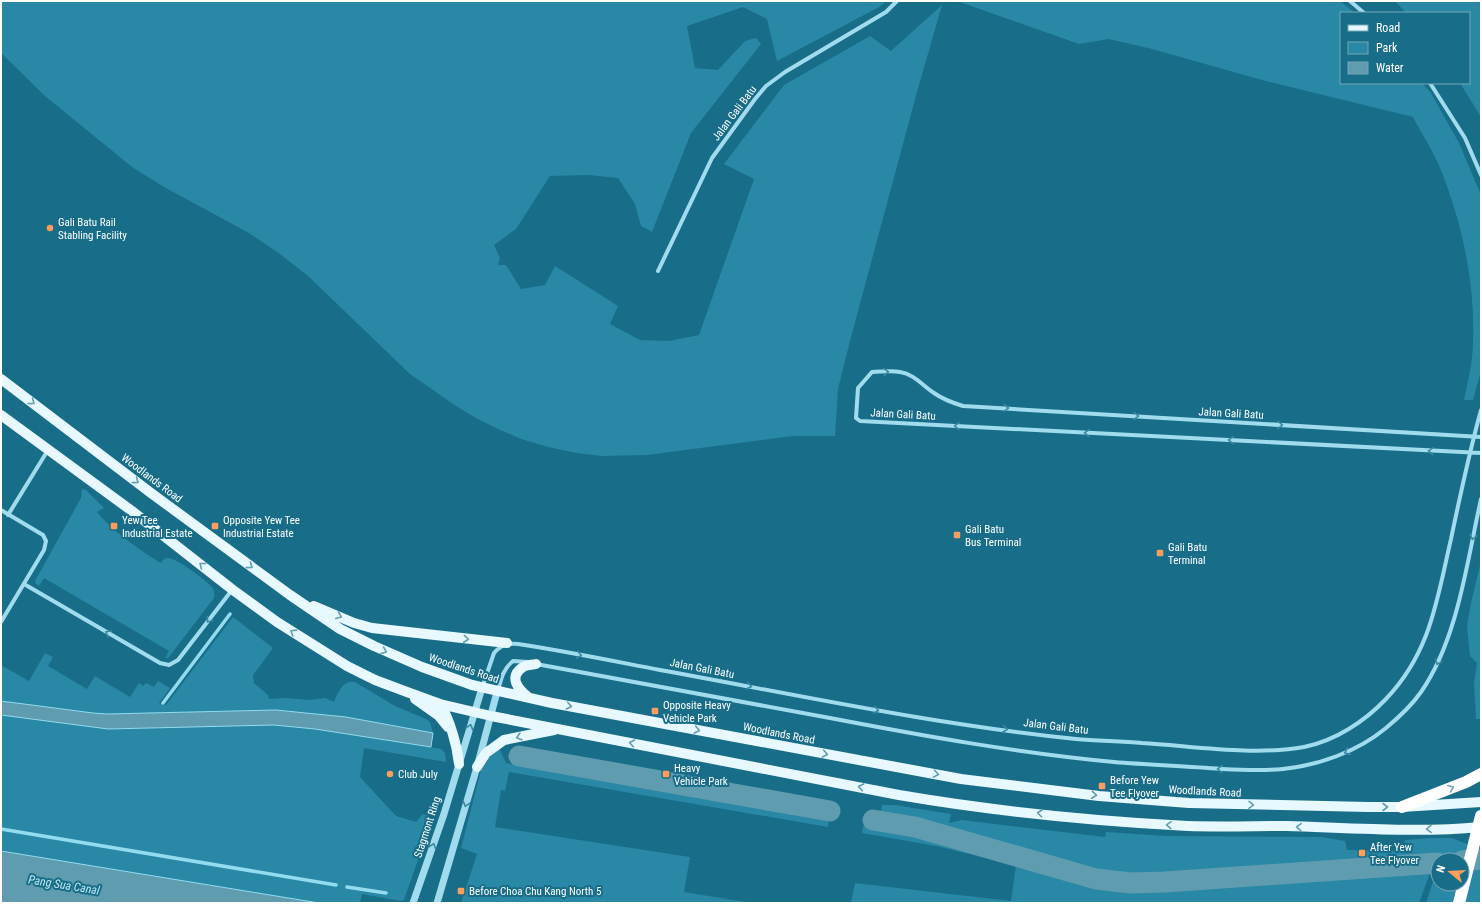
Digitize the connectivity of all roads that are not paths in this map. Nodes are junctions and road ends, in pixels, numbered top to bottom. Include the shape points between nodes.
1 (898, 1) edge
2 (1350, 1) edge
3 (1363, 12) edge
4 (1431, 84) edge
5 (1481, 175) edge
6 (658, 270) dead end
7 (1, 378) edge
8 (1481, 410) edge
9 (1, 415) edge
10 (1474, 436) junction
11 (1481, 437) edge
12 (48, 449) junction
13 (1470, 453) junction
14 (1481, 453) edge
15 (1481, 499) edge
16 (1, 510) edge
17 (8, 514) junction
18 (24, 584) junction
19 (233, 590) junction
20 (290, 595) junction
21 (1, 622) edge
22 (507, 643) junction
23 (536, 664) junction
24 (482, 688) junction
25 (407, 692) junction
26 (497, 692) junction
27 (531, 699) junction
28 (440, 704) junction
29 (474, 713) junction
30 (491, 716) junction
31 (558, 729) junction
32 (451, 731) junction
33 (459, 764) junction
34 (477, 767) junction
35 (1481, 774) edge
36 (1481, 802) edge
37 (1465, 803) junction
38 (1402, 807) junction
39 (1481, 816) edge
40 (1481, 827) edge
41 (1468, 828) junction
42 (413, 903) edge
43 (437, 903) edge
44 (1459, 903) edge

1 - 6 street, Jalan Gali Batu via 886,12 766,86 712,158
2 - 3 street
4 - 5 street via 1465,138
7 -> 20 main road, Woodlands Road
8 - 10 street, Jalan Gali Batu
9 - 12 main road
10 - 11 street, Jalan Gali Batu
10 - 13 street, Jalan Gali Batu
13 -> 10 street, Jalan Gali Batu via 860,421 856,418 858,388 872,372 900,372 911,376 945,400 963,406
12 - 17 street
19 -> 12 main road
13 - 14 street, Jalan Gali Batu
22 -> 13 street, Jalan Gali Batu via 541,647 875,710 1076,739 1248,750 1280,750 1307,746 1326,741 1372,713 1388,698 1417,658 1428,633 1436,604
15 -> 23 street via 1448,637 1420,694 1385,729 1360,746 1312,765 1248,771 1074,758 951,741
16 - 17 street
17 - 18 street via 43,535 46,541 44,550
19 -> 18 street via 178,660 169,665 160,663
18 - 21 street
25 -> 19 main road via 347,666 277,622
20 -> 22 main road via 354,623 372,628
20 -> 24 main road, Woodlands Road via 340,629 374,646 422,667
22 - 24 street via 494,653
23 - 26 street via 512,661 502,674
23 - 27 main road via 523,667 516,674 518,690
24 - 26 main road, Woodlands Road
24 - 29 street, Stagmont Ring
25 - 28 main road
25 - 32 main road via 439,716
26 - 27 main road, Woodlands Road
26 - 30 street
27 -> 38 main road, Woodlands Road via 940,775 1021,787 1189,803
28 - 29 main road
28 - 32 main road via 446,713
29 - 30 main road
33 -> 29 street, Stagmont Ring
30 - 31 main road
30 - 34 street
31 -> 34 main road via 504,740 486,753
41 -> 31 main road via 1189,826 1096,820 928,800
32 - 33 main road via 457,747
42 -> 33 street, Stagmont Ring
34 -> 43 street
38 -> 35 highway
36 - 37 main road, Woodlands Road
37 - 38 main road, Woodlands Road
37 - 41 main road via 1478,812 1478,822
39 - 44 highway, bridge
40 - 41 main road

